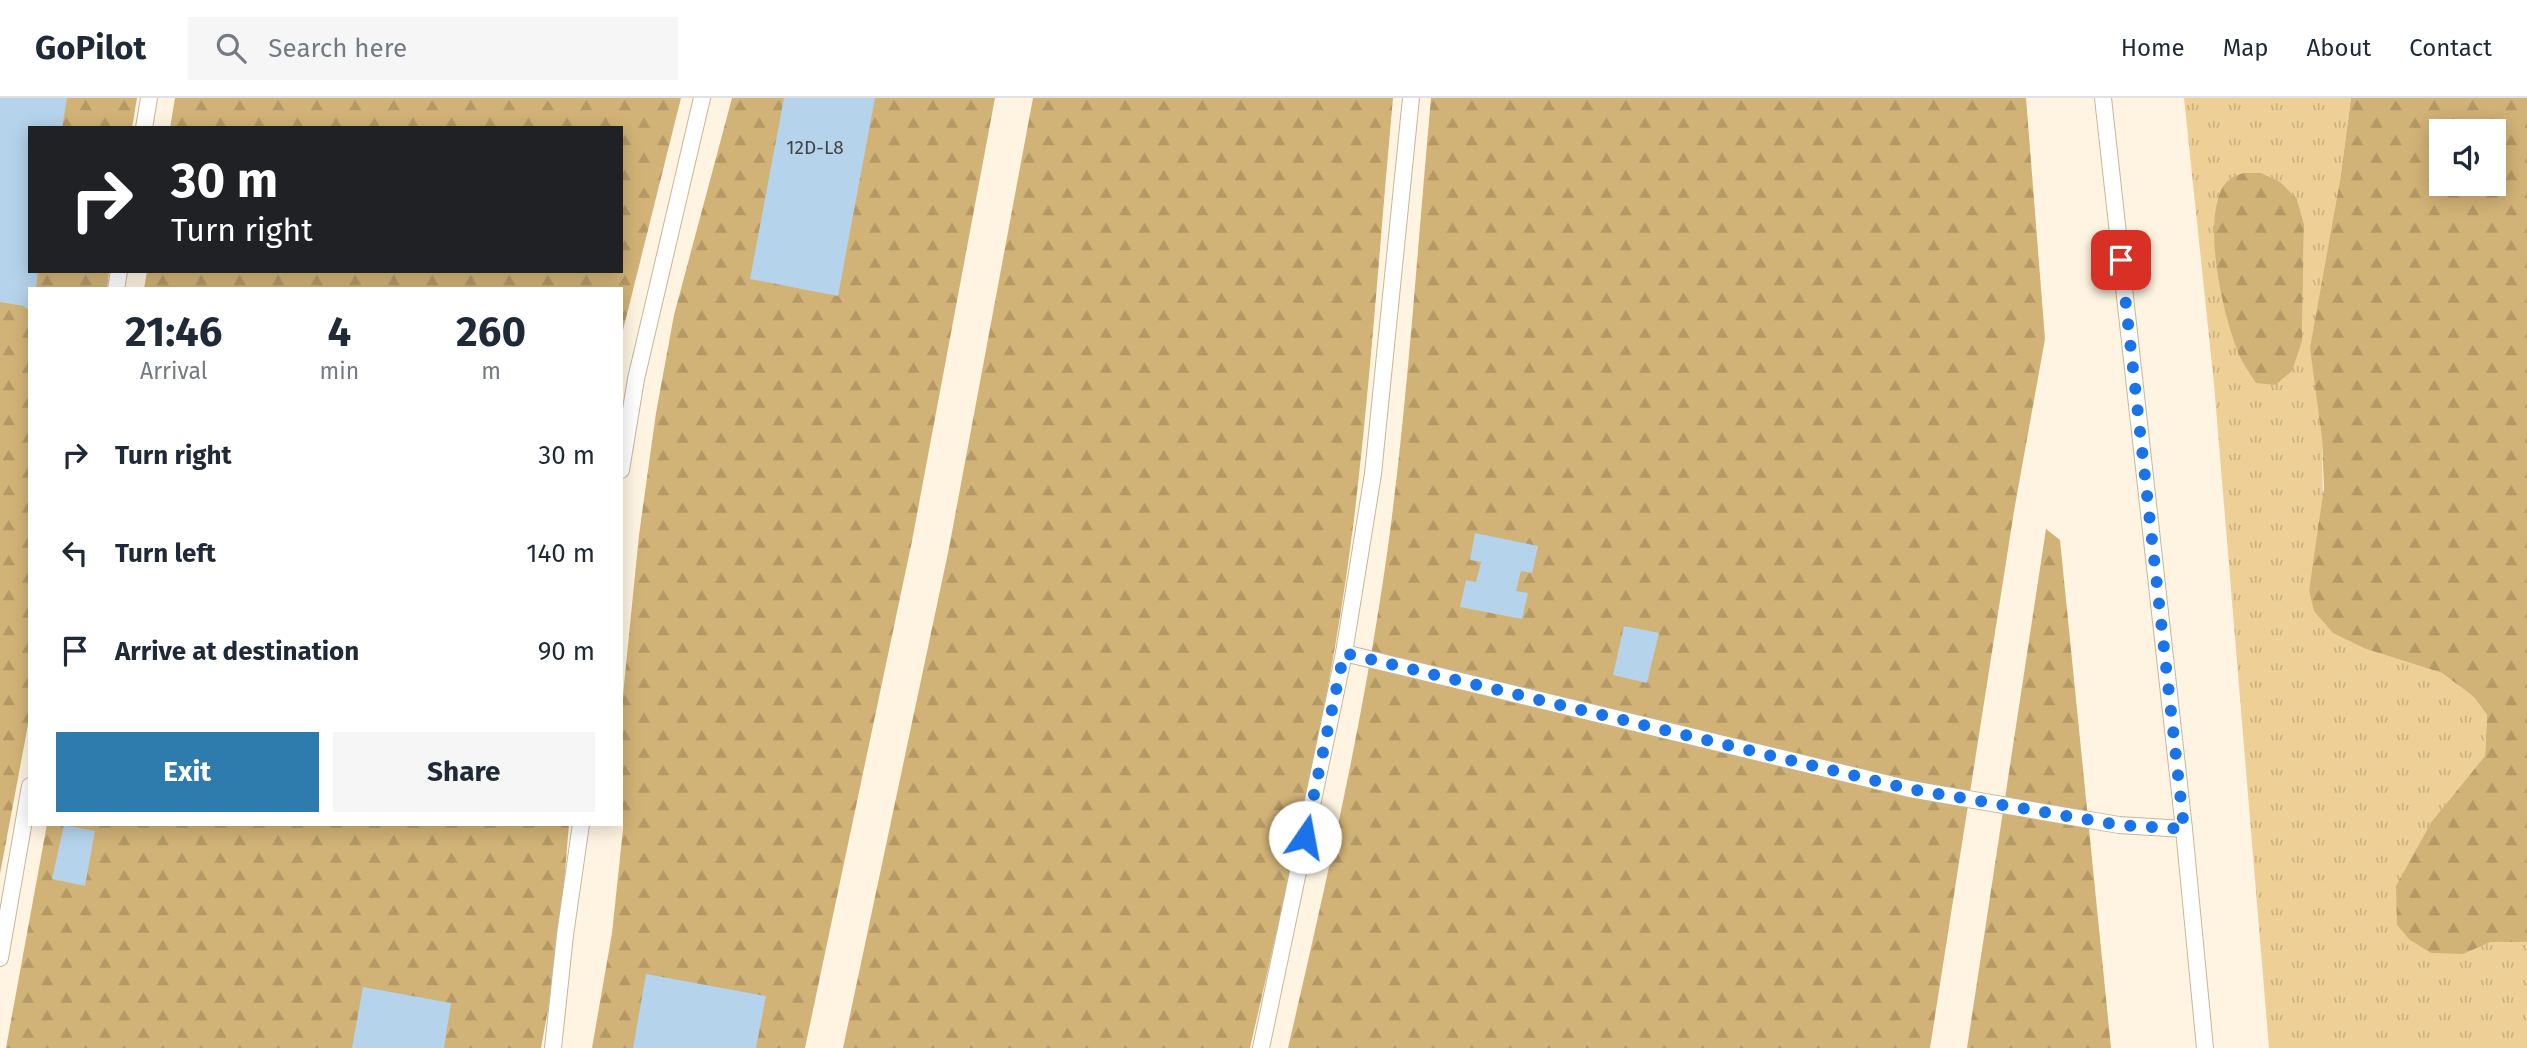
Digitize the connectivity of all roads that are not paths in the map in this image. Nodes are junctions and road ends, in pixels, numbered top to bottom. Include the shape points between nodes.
1 (149, 98) edge
2 (702, 98) edge
3 (1410, 98) edge
4 (2103, 98) edge
5 (144, 126) edge
6 (623, 458) edge
7 (1344, 653) junction
8 (28, 797) edge
9 (581, 826) edge
10 (2184, 829) junction
11 (0, 958) edge
12 (553, 1048) edge
13 (1261, 1048) edge
14 (2205, 1048) edge

1 - 5 lane
2 - 6 lane via 636,379
3 - 7 lane via 1373,474
4 - 10 lane
7 - 10 lane via 1910,789 2119,825
7 - 13 lane
8 - 11 lane
9 - 12 lane
10 - 14 lane

